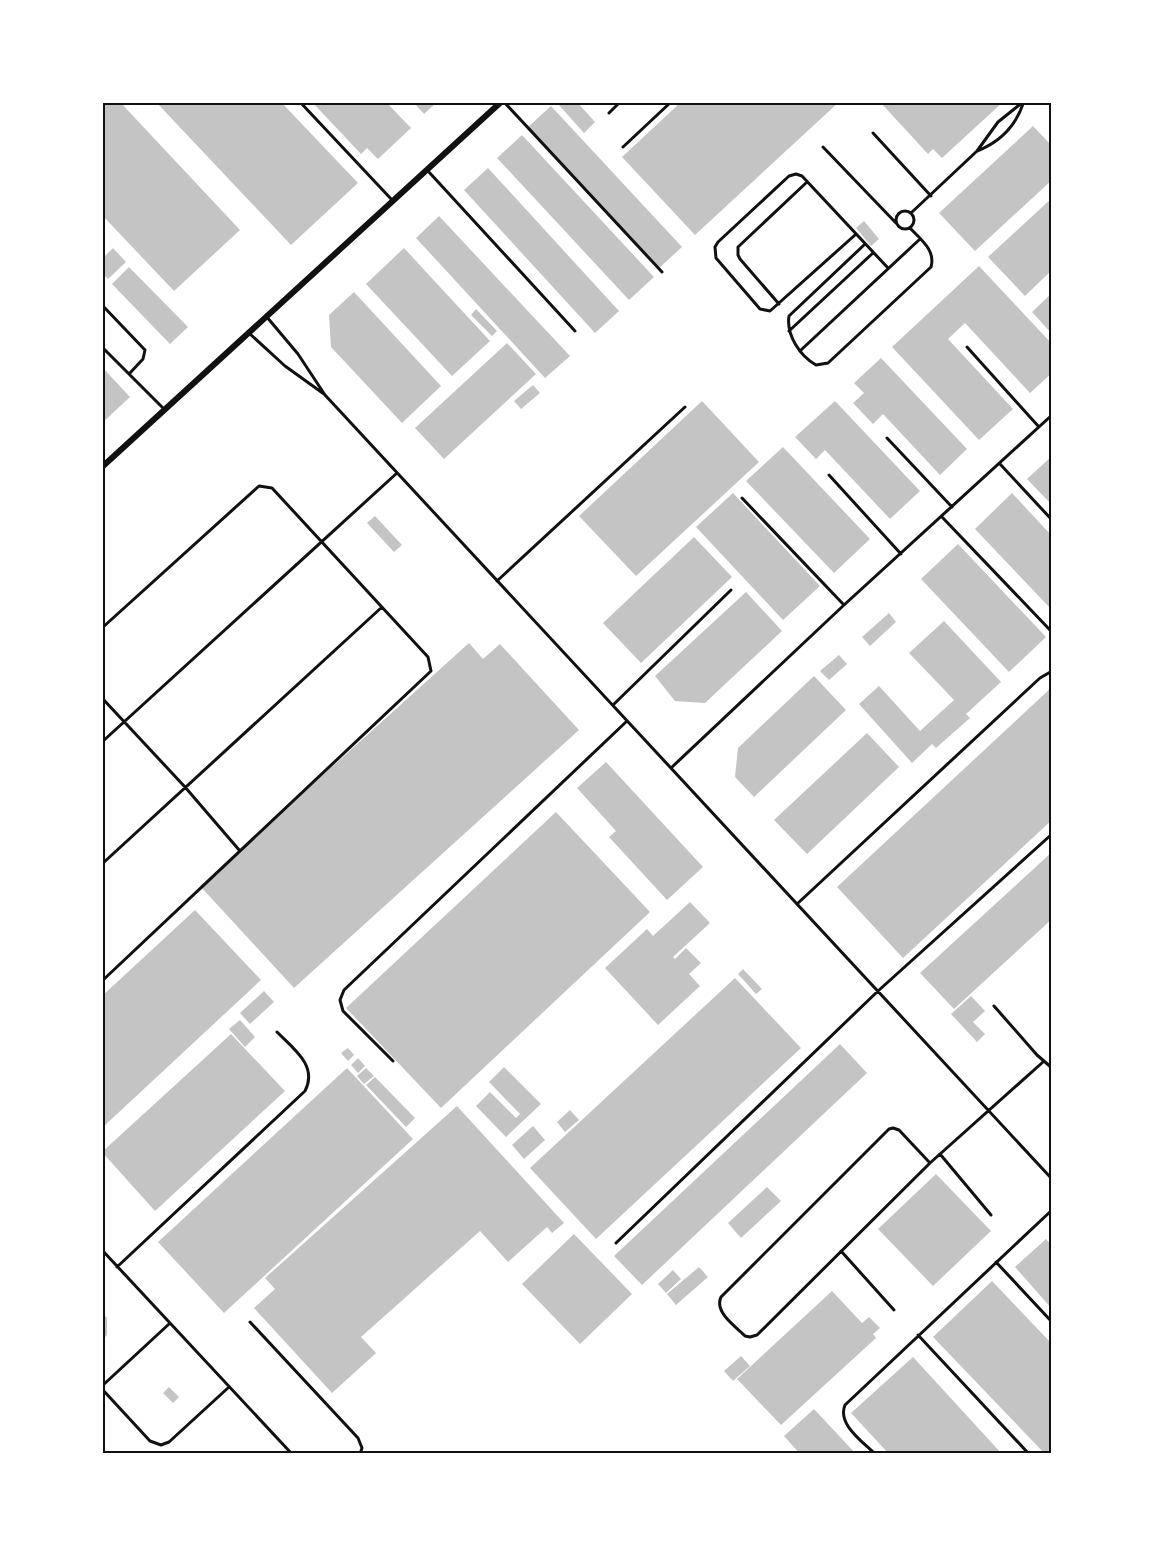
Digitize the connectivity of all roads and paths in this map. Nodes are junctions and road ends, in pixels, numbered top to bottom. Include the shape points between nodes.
1 (300, 102) edge
2 (502, 102) edge
3 (620, 102) edge
4 (671, 102) edge
5 (1023, 102) edge
6 (609, 114) dead end
7 (873, 133) dead end
8 (623, 147) dead end
9 (823, 147) dead end
10 (977, 152) junction
11 (427, 169) junction
12 (807, 182) junction
13 (931, 196) junction
14 (393, 201) junction
15 (911, 213) junction
16 (896, 223) junction
17 (910, 228) junction
18 (855, 235) junction
19 (920, 239) junction
20 (864, 244) junction
21 (873, 253) junction
22 (888, 268) junction
23 (662, 272) dead end
24 (779, 304) junction
25 (102, 305) edge
26 (266, 316) junction
27 (575, 331) dead end
28 (789, 331) junction
29 (248, 332) junction
30 (102, 347) edge
31 (967, 347) dead end
32 (801, 350) junction
33 (129, 374) junction
34 (325, 395) junction
35 (685, 407) dead end
36 (164, 409) junction
37 (1052, 415) edge
38 (1048, 418) junction
39 (1052, 423) edge
40 (1040, 427) junction
41 (887, 438) dead end
42 (1000, 464) junction
43 (102, 467) edge
44 (397, 472) junction
45 (829, 475) dead end
46 (742, 498) dead end
47 (952, 507) junction
48 (942, 517) junction
49 (1052, 520) edge
50 (321, 542) junction
51 (901, 554) junction
52 (497, 580) junction
53 (730, 590) dead end
54 (844, 605) junction
55 (382, 607) junction
56 (102, 628) edge
57 (1050, 630) dead end
58 (1052, 671) edge
59 (102, 698) edge
60 (613, 705) junction
61 (627, 721) junction
62 (124, 722) junction
63 (102, 742) edge
64 (671, 768) junction
65 (185, 787) junction
66 (1052, 834) edge
67 (240, 851) junction
68 (102, 864) edge
69 (797, 905) junction
70 (102, 981) edge
71 (878, 991) junction
72 (994, 1006) dead end
73 (277, 1032) dead end
74 (393, 1061) dead end
75 (1043, 1062) junction
76 (1052, 1068) edge
77 (989, 1111) junction
78 (940, 1154) junction
79 (930, 1163) junction
80 (1052, 1179) edge
81 (1052, 1210) edge
82 (991, 1215) dead end
83 (616, 1243) dead end
84 (102, 1250) edge
85 (840, 1251) junction
86 (996, 1262) junction
87 (117, 1267) junction
88 (894, 1310) dead end
89 (250, 1322) dead end
90 (1052, 1322) edge
91 (169, 1323) junction
92 (918, 1335) junction
93 (229, 1387) junction
94 (102, 1388) edge
95 (292, 1454) edge
96 (360, 1454) edge
97 (875, 1454) edge
98 (1029, 1454) edge

1 - 14 lane
2 - 11 street
2 - 23 lane
3 - 6 lane
4 - 8 lane
5 - 10 lane via 998,122
5 - 10 lane via 1003,136
7 - 13 lane
9 - 16 lane
10 - 13 lane
11 - 14 street
11 - 27 lane
12 - 18 lane
12 - 24 lane via 738,247 740,259
12 - 24 lane via 799,174 789,176 715,247 716,258 760,309 770,311
13 - 15 lane
14 - 26 street
15 - 16 lane via 900,212
15 - 17 lane via 914,221
16 - 17 lane via 902,229
17 - 19 lane
18 - 20 lane
18 - 24 lane
19 - 22 lane
19 - 32 lane via 933,255 929,271 828,363 813,363
20 - 21 lane
20 - 28 lane via 792,311
21 - 22 lane
21 - 28 lane
22 - 32 lane
25 - 33 lane via 145,350 143,360
26 - 29 street
26 - 34 lane
28 - 32 lane
29 - 34 lane
29 - 36 street
30 - 33 lane
31 - 40 lane
33 - 36 lane
34 - 44 lane
35 - 52 lane
36 - 43 street
37 - 38 lane
38 - 39 lane
38 - 40 lane
40 - 42 lane
41 - 47 lane
42 - 47 lane
42 - 49 lane
44 - 50 lane
44 - 52 lane
45 - 51 lane
46 - 54 lane
47 - 48 lane
48 - 51 lane
48 - 57 lane
50 - 55 lane
50 - 56 lane via 272,488 259,486
50 - 62 lane
51 - 54 lane
52 - 60 lane
53 - 60 lane
54 - 64 lane
55 - 65 lane
55 - 67 lane via 428,657 431,671
58 - 69 lane
59 - 62 lane
60 - 61 lane
61 - 64 lane
61 - 74 lane via 344,990 340,1000 343,1011
62 - 63 lane
62 - 65 lane
64 - 69 lane
65 - 67 lane
65 - 68 lane
66 - 71 lane
67 - 70 lane
69 - 71 lane
71 - 77 lane
71 - 83 lane
72 - 75 lane
73 - 87 lane via 306,1062 309,1077 305,1091
75 - 76 lane
75 - 77 lane
77 - 78 lane
77 - 80 lane
78 - 79 lane
78 - 82 lane
79 - 85 lane
79 - 85 lane via 899,1130 889,1129 721,1297 720,1310 745,1336 754,1337
81 - 86 lane
84 - 87 lane
85 - 88 lane
86 - 90 lane
86 - 92 lane
87 - 91 lane
89 - 96 lane via 358,1438
91 - 93 lane
91 - 94 lane
92 - 97 lane via 843,1409 845,1422
92 - 98 lane
93 - 94 lane via 161,1445 150,1441
93 - 95 lane

